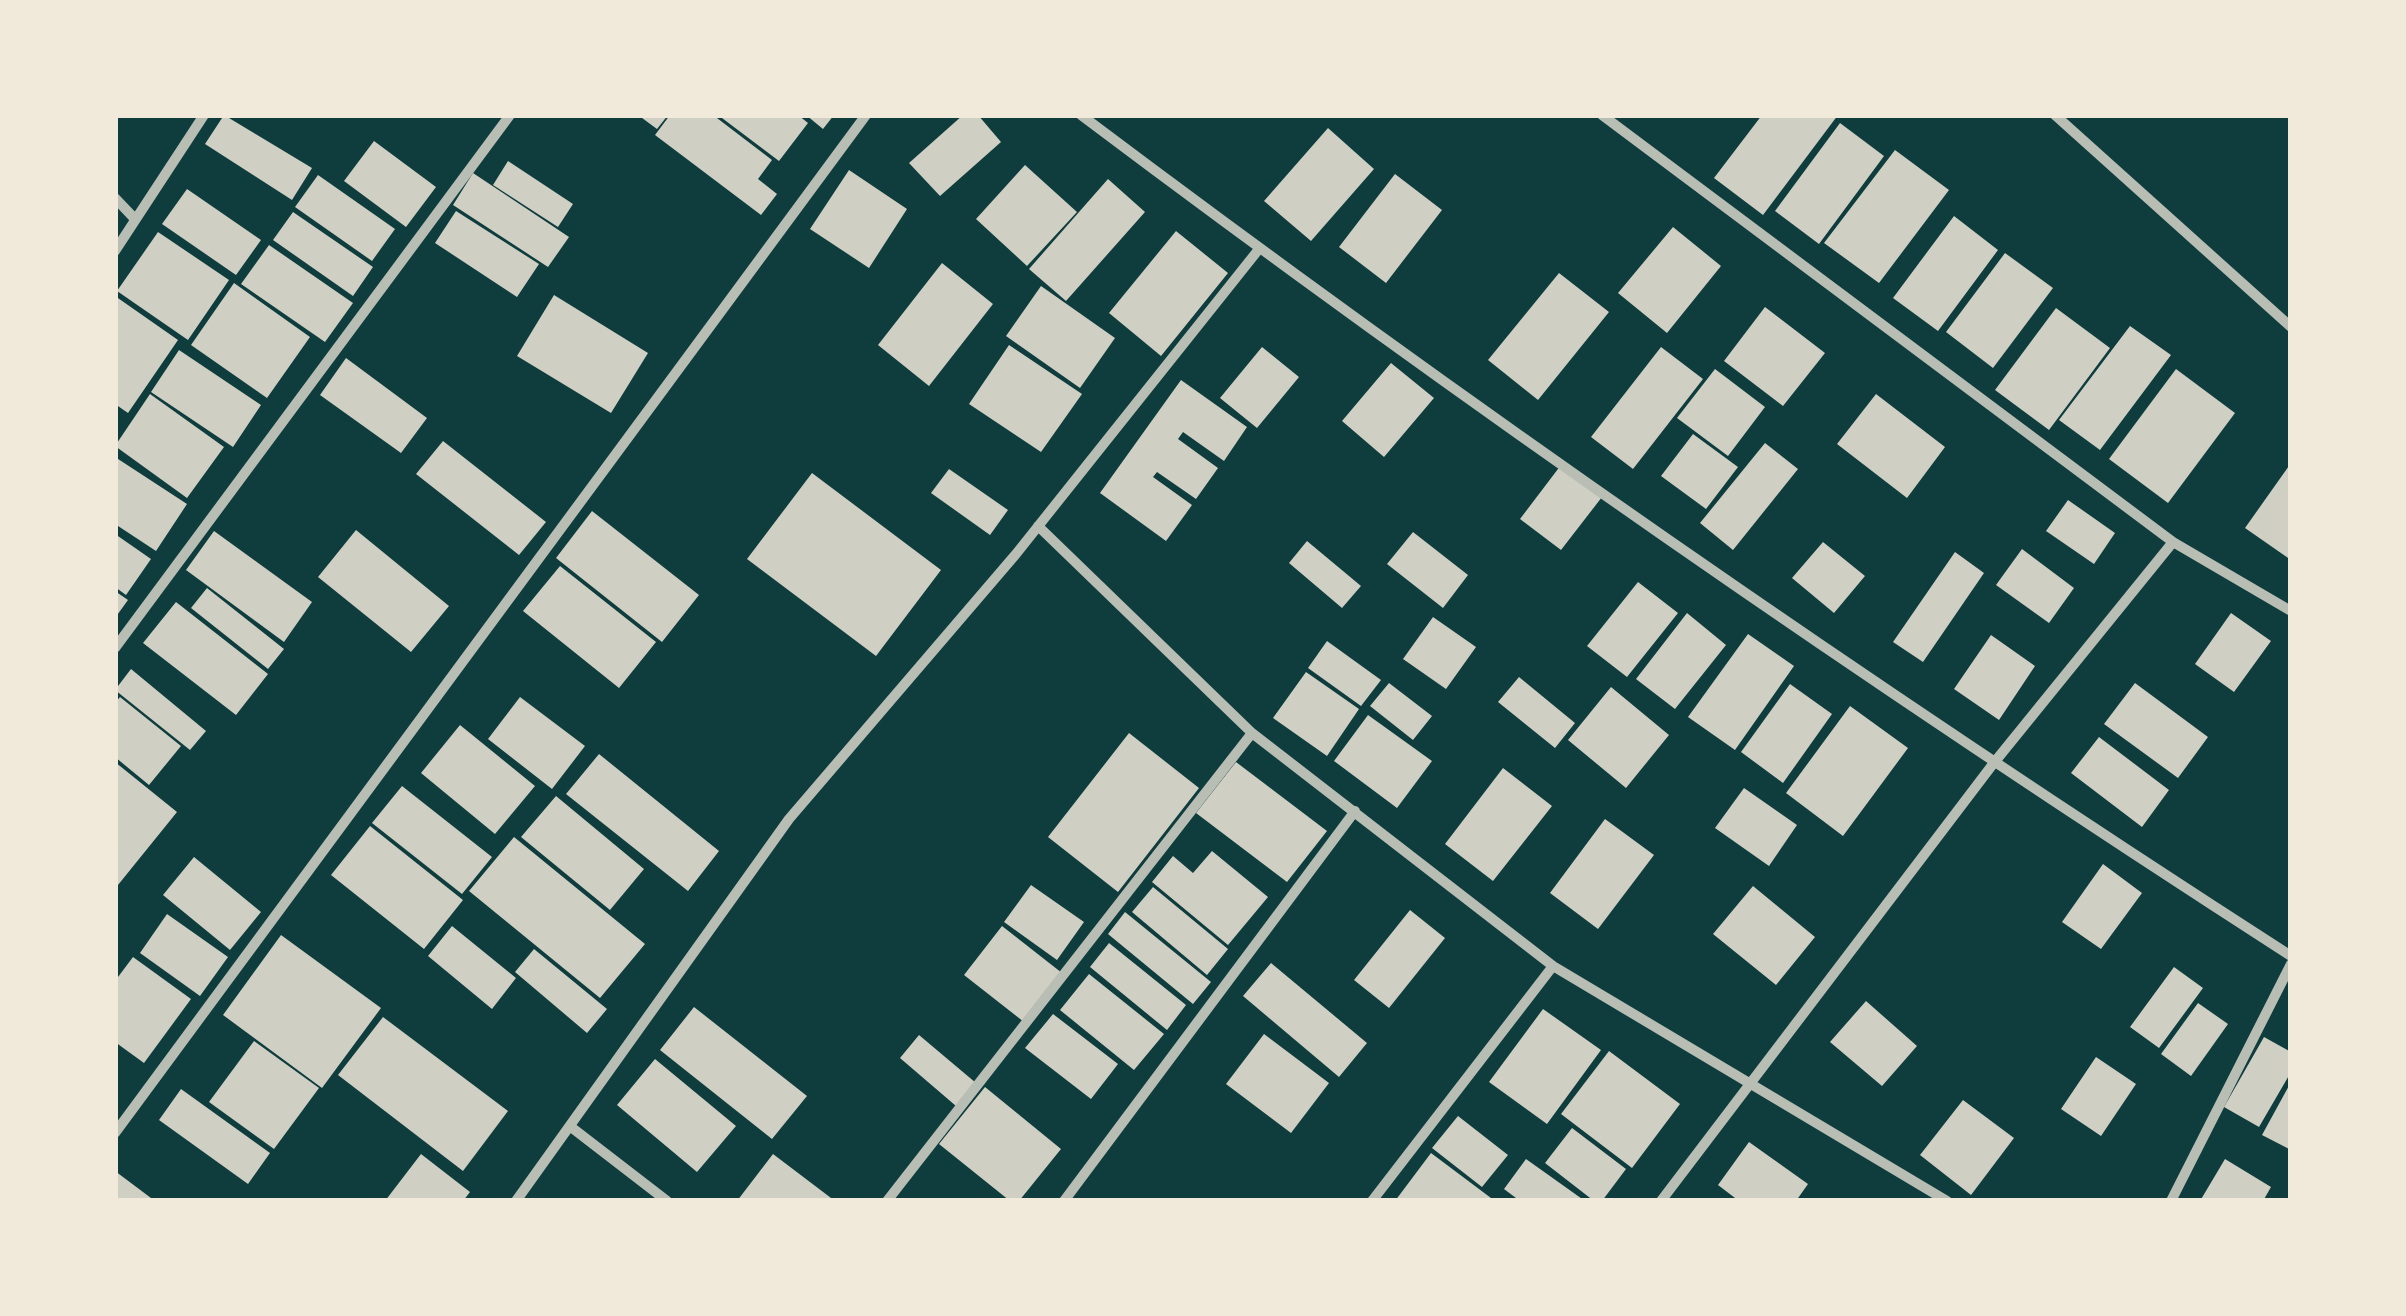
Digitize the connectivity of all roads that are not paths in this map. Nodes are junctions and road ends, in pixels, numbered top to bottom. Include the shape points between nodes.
1 (204, 115) edge
2 (510, 115) edge
3 (866, 115) edge
4 (1080, 115) edge
5 (1602, 115) edge
6 (2055, 115) edge
7 (115, 198) edge
8 (136, 219) junction
9 (1260, 249) junction
10 (115, 252) edge
11 (2291, 327) edge
12 (1038, 526) junction
13 (2174, 542) junction
14 (2291, 611) edge
15 (115, 648) edge
16 (1252, 733) junction
17 (1993, 764) junction
18 (1356, 811) junction
19 (2291, 956) edge
20 (2291, 964) edge
21 (1553, 966) junction
22 (1750, 1085) junction
23 (571, 1127) junction
24 (115, 1133) edge
25 (516, 1201) edge
26 (666, 1201) edge
27 (888, 1201) edge
28 (1064, 1201) edge
29 (1372, 1201) edge
30 (1661, 1201) edge
31 (1947, 1201) edge
32 (2171, 1201) edge

1 - 8 street
2 - 15 street
3 - 24 street
4 - 9 street
5 - 13 street
6 - 11 street
7 - 8 street
8 - 10 street
9 - 12 street
9 - 17 street
12 - 16 street
12 - 23 street via 789,819
13 - 14 street
13 - 17 street
16 - 18 street
16 - 27 street
17 - 19 street
17 - 22 street
18 - 21 street
18 - 28 street
20 - 32 street
21 - 22 street
21 - 29 street
22 - 30 street
22 - 31 street
23 - 25 street
23 - 26 street

